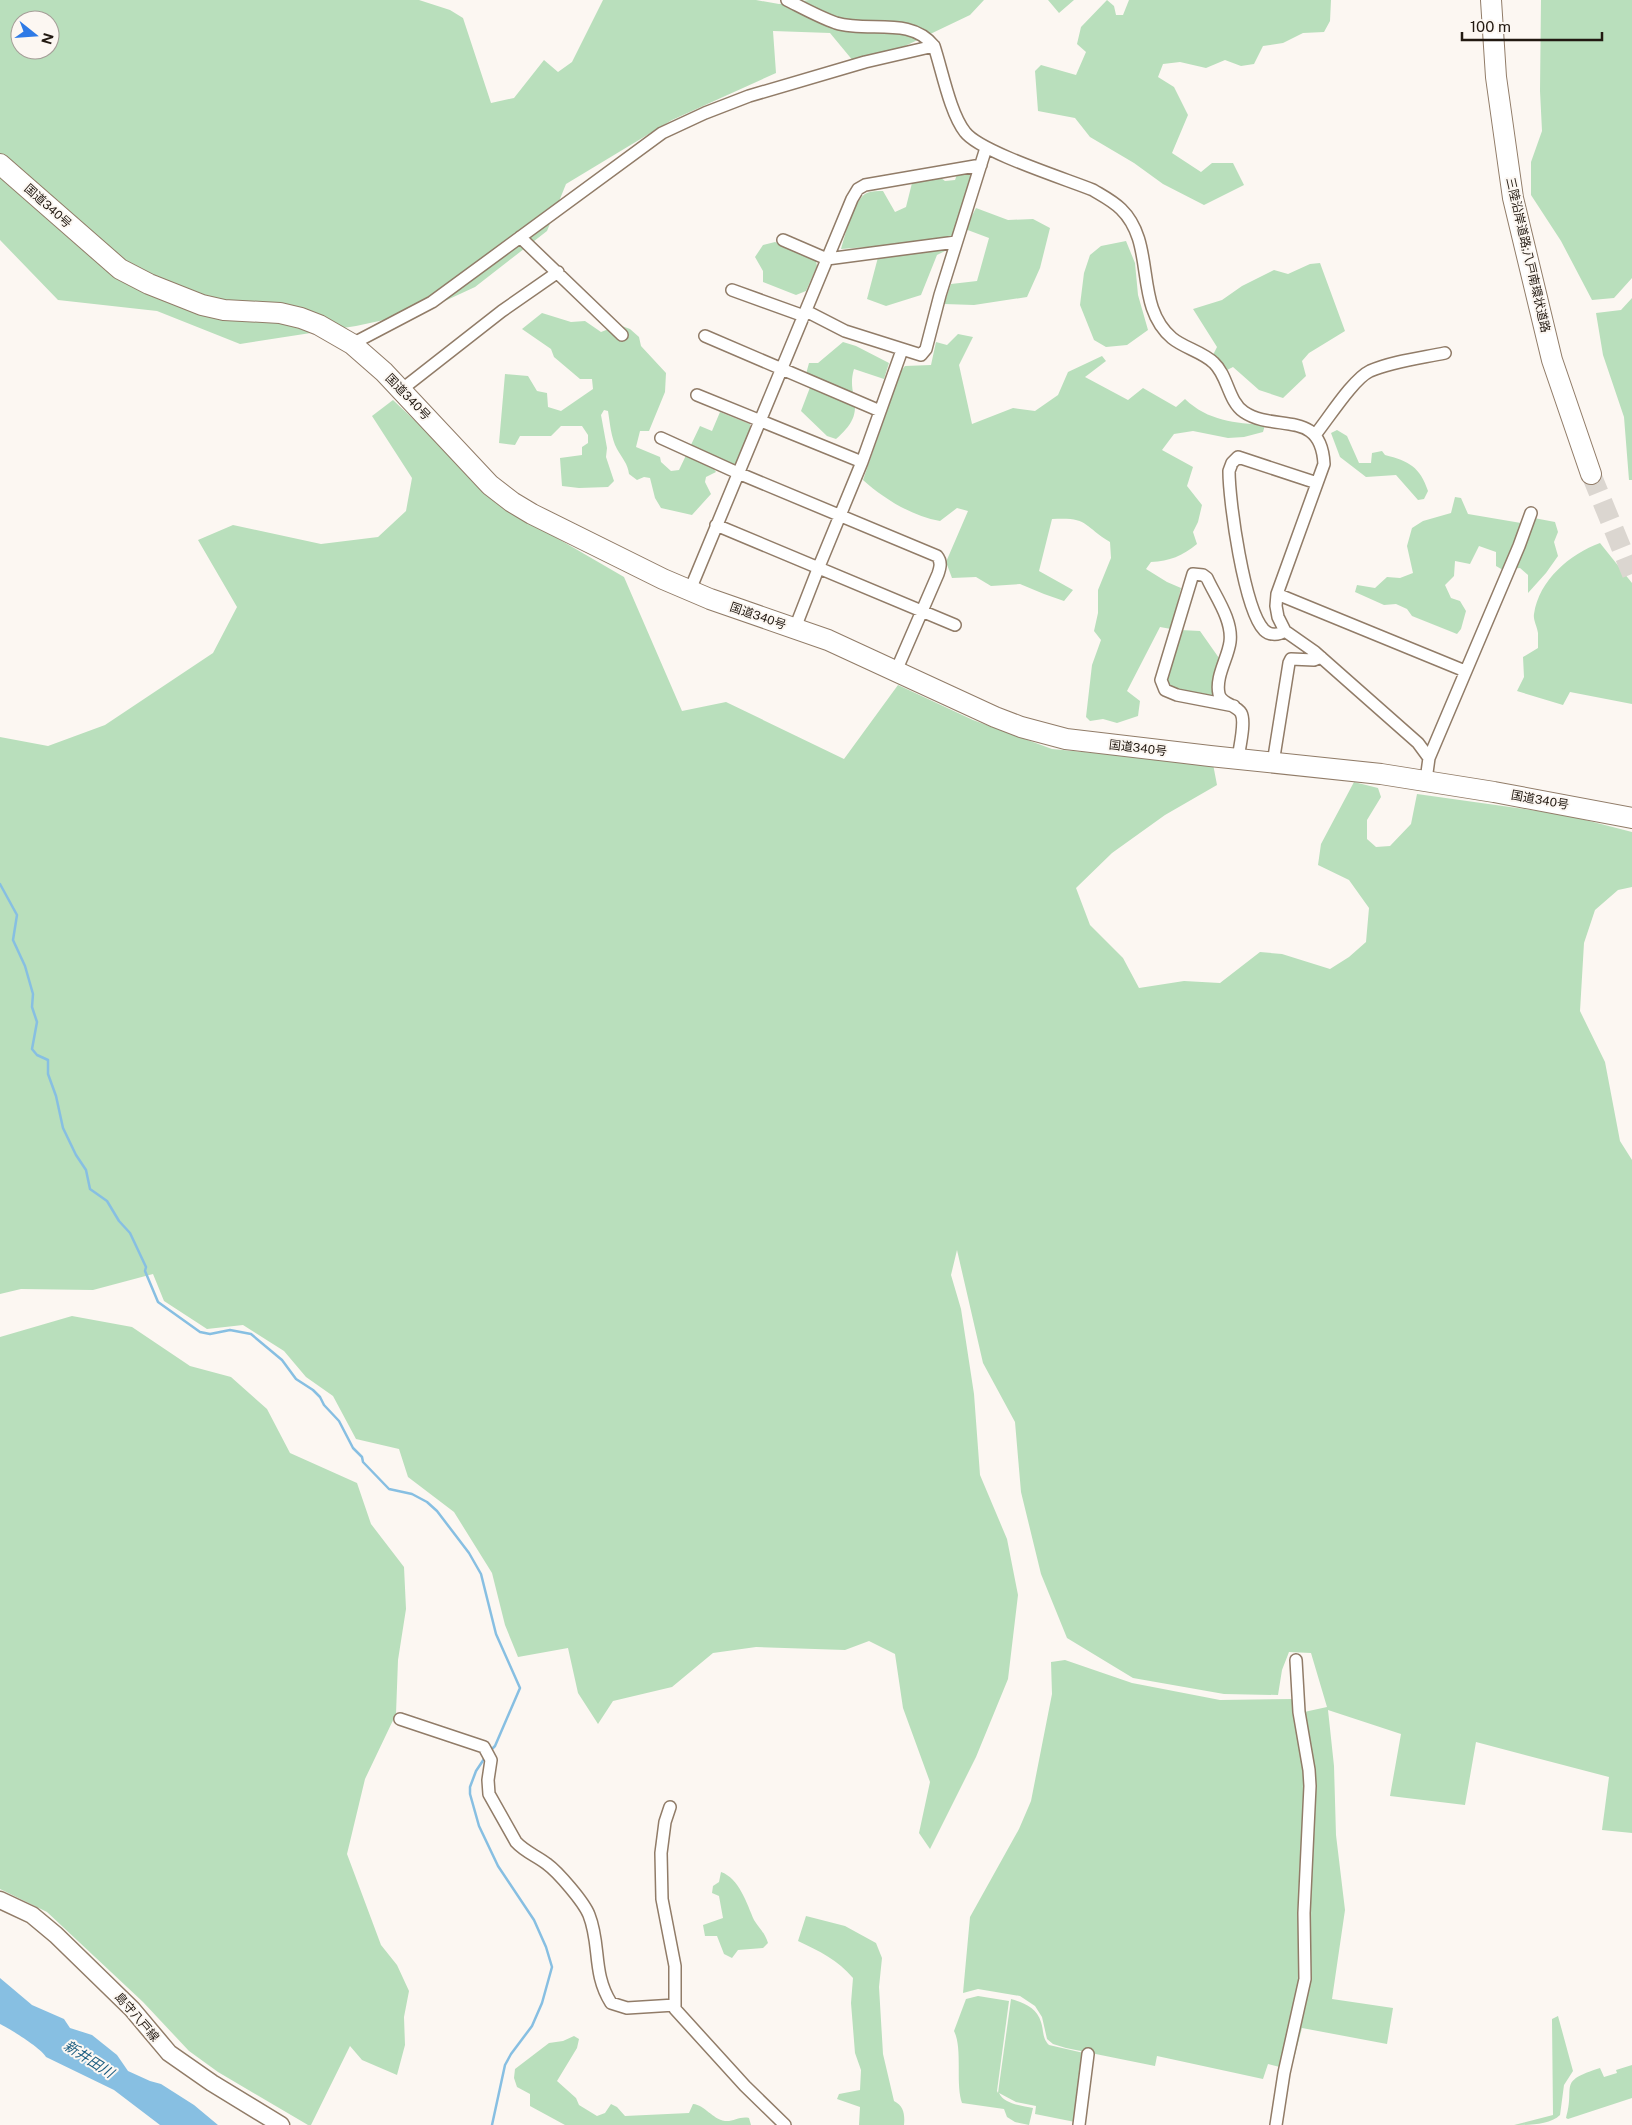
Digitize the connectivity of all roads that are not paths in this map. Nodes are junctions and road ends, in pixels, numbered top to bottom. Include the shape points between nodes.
1 (787, 0) edge
2 (1491, 0) edge
3 (934, 46) junction
4 (986, 148) junction
5 (0, 164) edge
6 (981, 165) junction
7 (520, 237) junction
8 (782, 240) dead end
9 (956, 242) junction
10 (827, 259) junction
11 (558, 272) junction
12 (732, 290) dead end
13 (805, 313) junction
14 (622, 335) dead end
15 (705, 336) dead end
16 (352, 344) junction
17 (902, 350) junction
18 (1445, 353) dead end
19 (782, 369) junction
20 (401, 390) junction
21 (697, 395) dead end
22 (880, 411) junction
23 (760, 421) junction
24 (1315, 435) junction
25 (661, 438) dead end
26 (862, 462) junction
27 (738, 473) junction
28 (1591, 474) tunnel mouth
29 (1318, 483) junction
30 (1531, 513) dead end
31 (840, 516) junction
32 (716, 525) junction
33 (818, 569) junction
34 (690, 590) junction
35 (1277, 594) junction
36 (920, 612) junction
37 (955, 625) dead end
38 (795, 628) junction
39 (1285, 630) junction
40 (1321, 657) junction
41 (896, 671) junction
42 (1465, 671) junction
43 (1234, 706) junction
44 (1429, 758) junction
45 (1238, 759) junction
46 (1273, 763) junction
47 (1426, 780) junction
48 (1632, 818) edge
49 (1296, 1660) dead end
50 (400, 1719) dead end
51 (670, 1807) dead end
52 (0, 1900) edge
53 (675, 2005) junction
54 (1088, 2054) dead end
55 (281, 2125) edge
56 (785, 2125) edge
57 (1079, 2125) edge
58 (1276, 2125) edge

1 - 3 street via 836,23 918,32
2 - 28 highway, 三陸沿岸道路;八戸南環状道路 via 1496,77 1513,198 1552,360
3 - 4 street via 955,114 965,132
3 - 7 street via 865,62 749,96 662,133
4 - 6 street
4 - 24 street via 1110,199 1136,230 1143,252 1150,303 1156,317 1172,337 1213,362 1243,411 1302,426
5 - 16 highway, 国道340号 via 120,269 148,284 224,310 280,313 301,318
6 - 9 street
6 - 10 street via 865,185 858,189
7 - 11 street
7 - 16 street via 432,302
8 - 10 street
9 - 10 street
9 - 17 street via 926,349 921,355
10 - 13 street
11 - 14 street
11 - 20 street
12 - 13 street
13 - 17 street via 845,331
13 - 19 street
15 - 19 street
16 - 20 highway, 国道340号
17 - 22 street
18 - 24 street via 1368,372 1341,399
19 - 22 street
19 - 23 street
20 - 34 highway, 国道340号 via 490,485 512,502 556,527
21 - 23 street
22 - 26 street
23 - 26 street
23 - 27 street
24 - 29 street via 1324,455
25 - 27 street
26 - 31 street
27 - 31 street
27 - 32 street
29 - 35 street
29 - 39 street via 1238,458 1234,459 1229,471 1237,545 1251,601 1265,630 1271,634
30 - 42 street
31 - 33 street
31 - 36 street via 937,556 938,574
32 - 33 street
32 - 34 street
33 - 36 street
33 - 38 street
34 - 38 highway, 国道340号
35 - 39 street via 1278,617
35 - 42 street
36 - 37 street
36 - 41 street
38 - 41 highway, 国道340号
39 - 40 street
40 - 44 street via 1418,744
40 - 46 street via 1314,660 1291,659 1289,663
41 - 45 highway, 国道340号 via 995,717 1045,734
42 - 44 street
43 - 43 street via 1219,695 1219,681 1230,642 1229,624 1206,578 1203,574 1193,574 1161,680 1165,690 1177,695
43 - 45 street via 1241,711 1243,718
44 - 47 street
45 - 46 highway, 国道340号
46 - 47 highway, 国道340号
47 - 48 highway, 国道340号
49 - 58 street via 1299,1712 1310,1770 1304,1913 1306,1971
50 - 53 street via 488,1751 491,1760 489,1794 516,1842 549,1865 588,1913 596,1936 596,1963 611,2004 627,2008
51 - 53 street via 661,1853 662,1899 675,1966
52 - 55 main road, 島守八戸線 via 32,1915 56,1935 132,2009 169,2053
53 - 56 street via 745,2086
54 - 57 street

